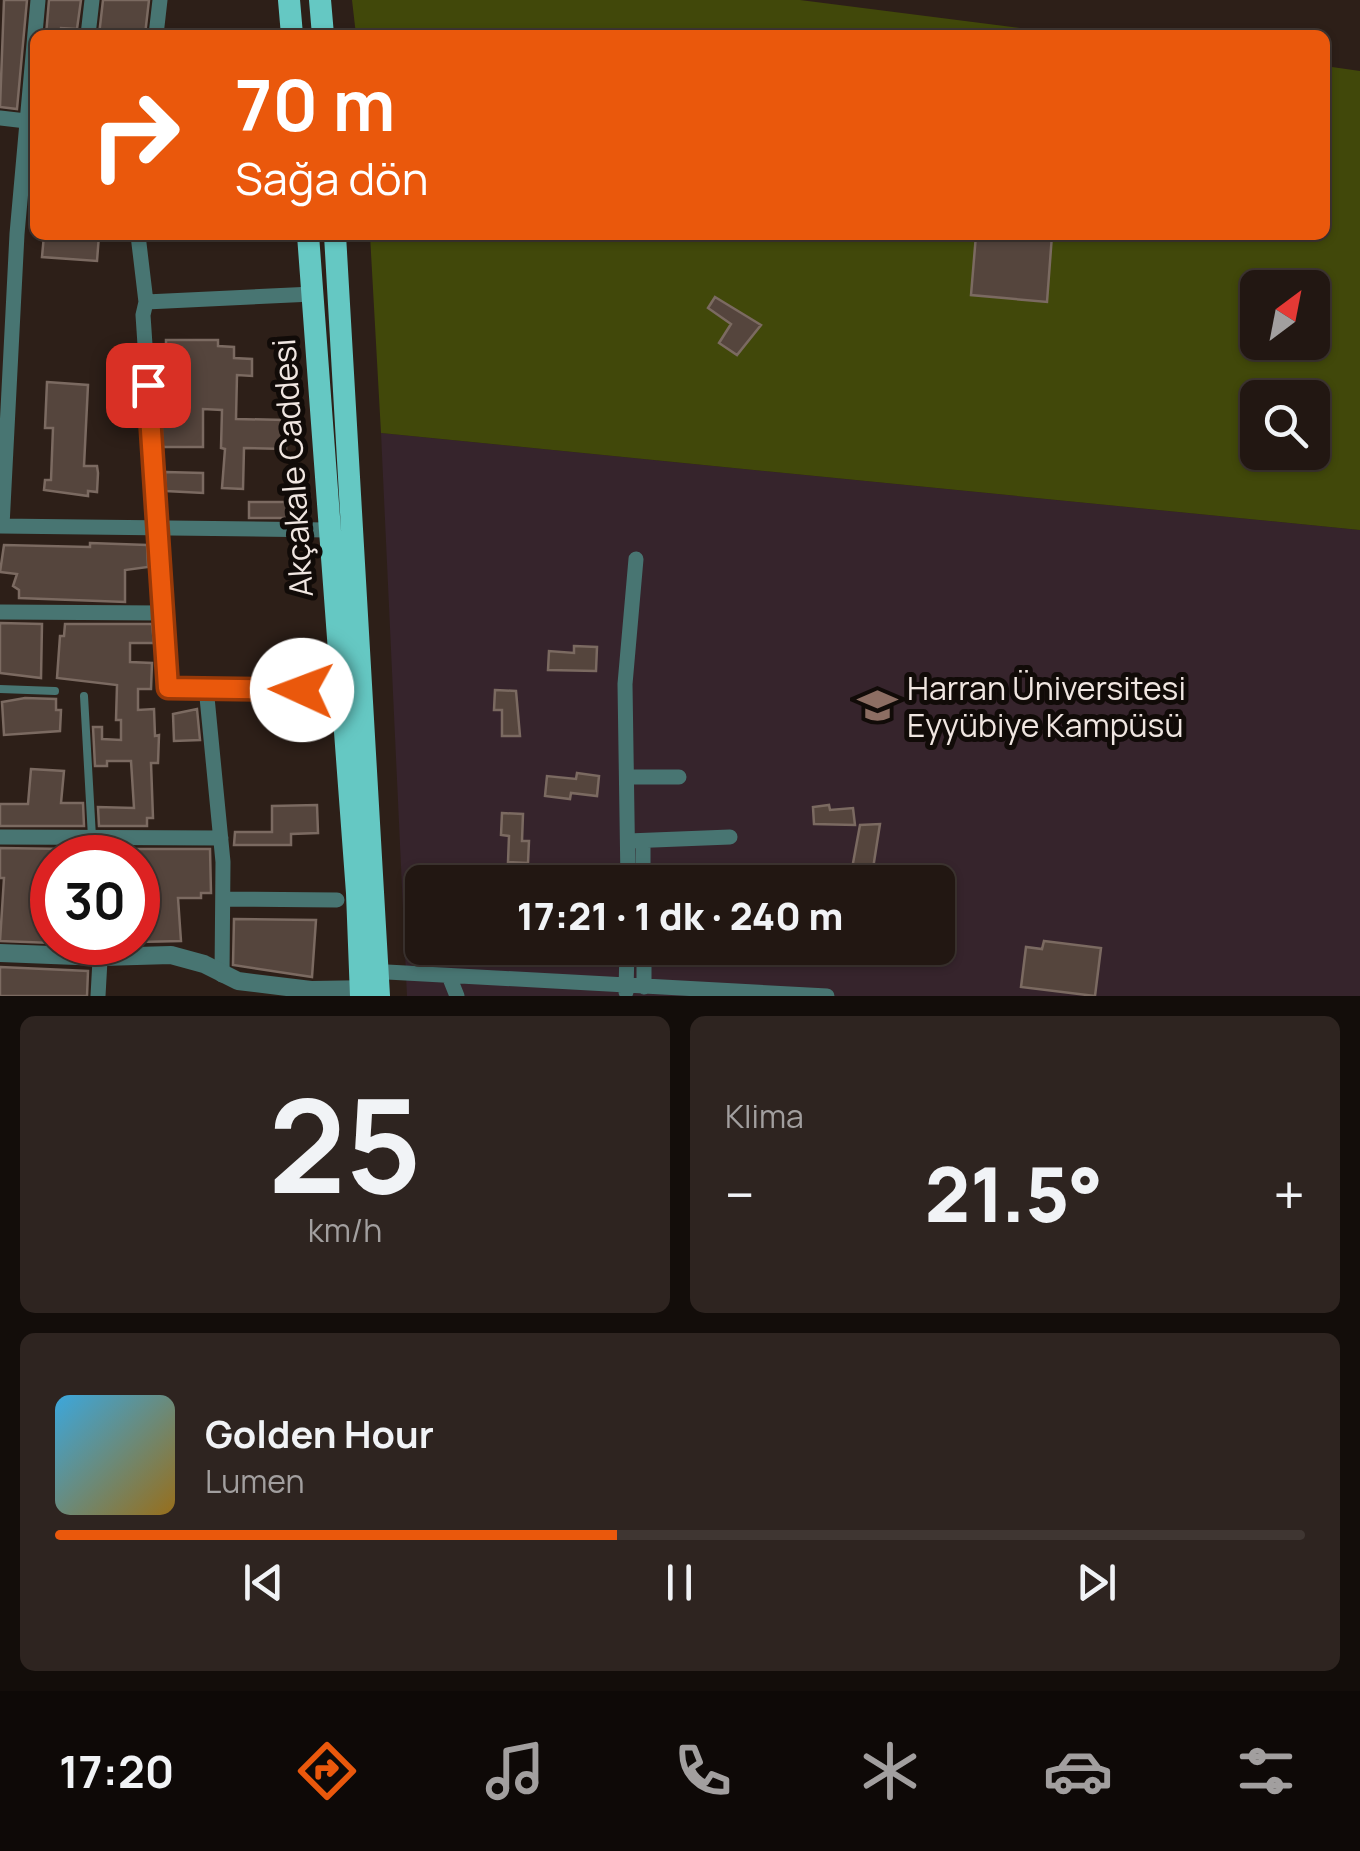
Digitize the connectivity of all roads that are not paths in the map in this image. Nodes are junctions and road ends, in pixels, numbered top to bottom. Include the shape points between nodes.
1 (38, 0) edge
2 (92, 0) edge
3 (160, 0) edge
4 (289, 0) edge
5 (320, 0) edge
6 (36, 30) edge
7 (89, 30) edge
8 (157, 30) edge
9 (292, 30) edge
10 (323, 30) edge
11 (0, 118) edge
12 (30, 121) edge
13 (30, 130) edge
14 (139, 240) edge
15 (308, 240) edge
16 (335, 240) edge
17 (313, 294) junction
18 (146, 302) junction
19 (6, 340) edge
20 (158, 525) junction
21 (1, 526) edge
22 (328, 530) junction
23 (636, 558) dead end
24 (0, 612) edge
25 (164, 612) junction
26 (206, 687) junction
27 (0, 689) edge
28 (302, 690) dead end
29 (55, 691) dead end
30 (84, 696) dead end
31 (627, 777) junction
32 (679, 777) dead end
33 (92, 835) edge
34 (0, 836) edge
35 (730, 836) dead end
36 (30, 837) edge
37 (160, 838) edge
38 (221, 838) junction
39 (636, 841) junction
40 (631, 865) edge
41 (641, 865) edge
42 (224, 899) junction
43 (337, 900) dead end
44 (30, 951) edge
45 (0, 952) edge
46 (160, 954) edge
47 (100, 965) edge
48 (630, 965) edge
49 (639, 965) edge
50 (222, 976) junction
51 (449, 976) junction
52 (369, 985) edge
53 (246, 989) edge
54 (632, 990) edge
55 (98, 996) edge
56 (458, 996) edge
57 (827, 996) edge

1 - 6 street
2 - 7 street
3 - 8 street
4 - 9 main road
5 - 10 main road
11 - 12 street
13 - 19 street
14 - 18 street
15 - 17 main road, Akçakale Caddesi
16 - 52 main road, Akçakale Caddesi
17 - 18 street
17 - 22 main road, Akçakale Caddesi
18 - 20 street
19 - 21 street
20 - 21 street
20 - 22 street
20 - 25 street
22 - 52 main road, Akçakale Caddesi
23 - 31 street
24 - 25 street
25 - 26 street via 168,688
26 - 28 street
26 - 38 street
27 - 29 lane
30 - 33 lane
31 - 32 street
31 - 39 street
34 - 36 street
35 - 39 street
37 - 38 street
38 - 42 street
39 - 40 street
39 - 41 street
42 - 43 street
42 - 50 street
44 - 45 street
46 - 50 street via 204,964
47 - 55 street
48 - 54 street
49 - 54 street
50 - 53 street
51 - 52 street
51 - 54 street
51 - 56 street
52 - 53 street
54 - 57 street

